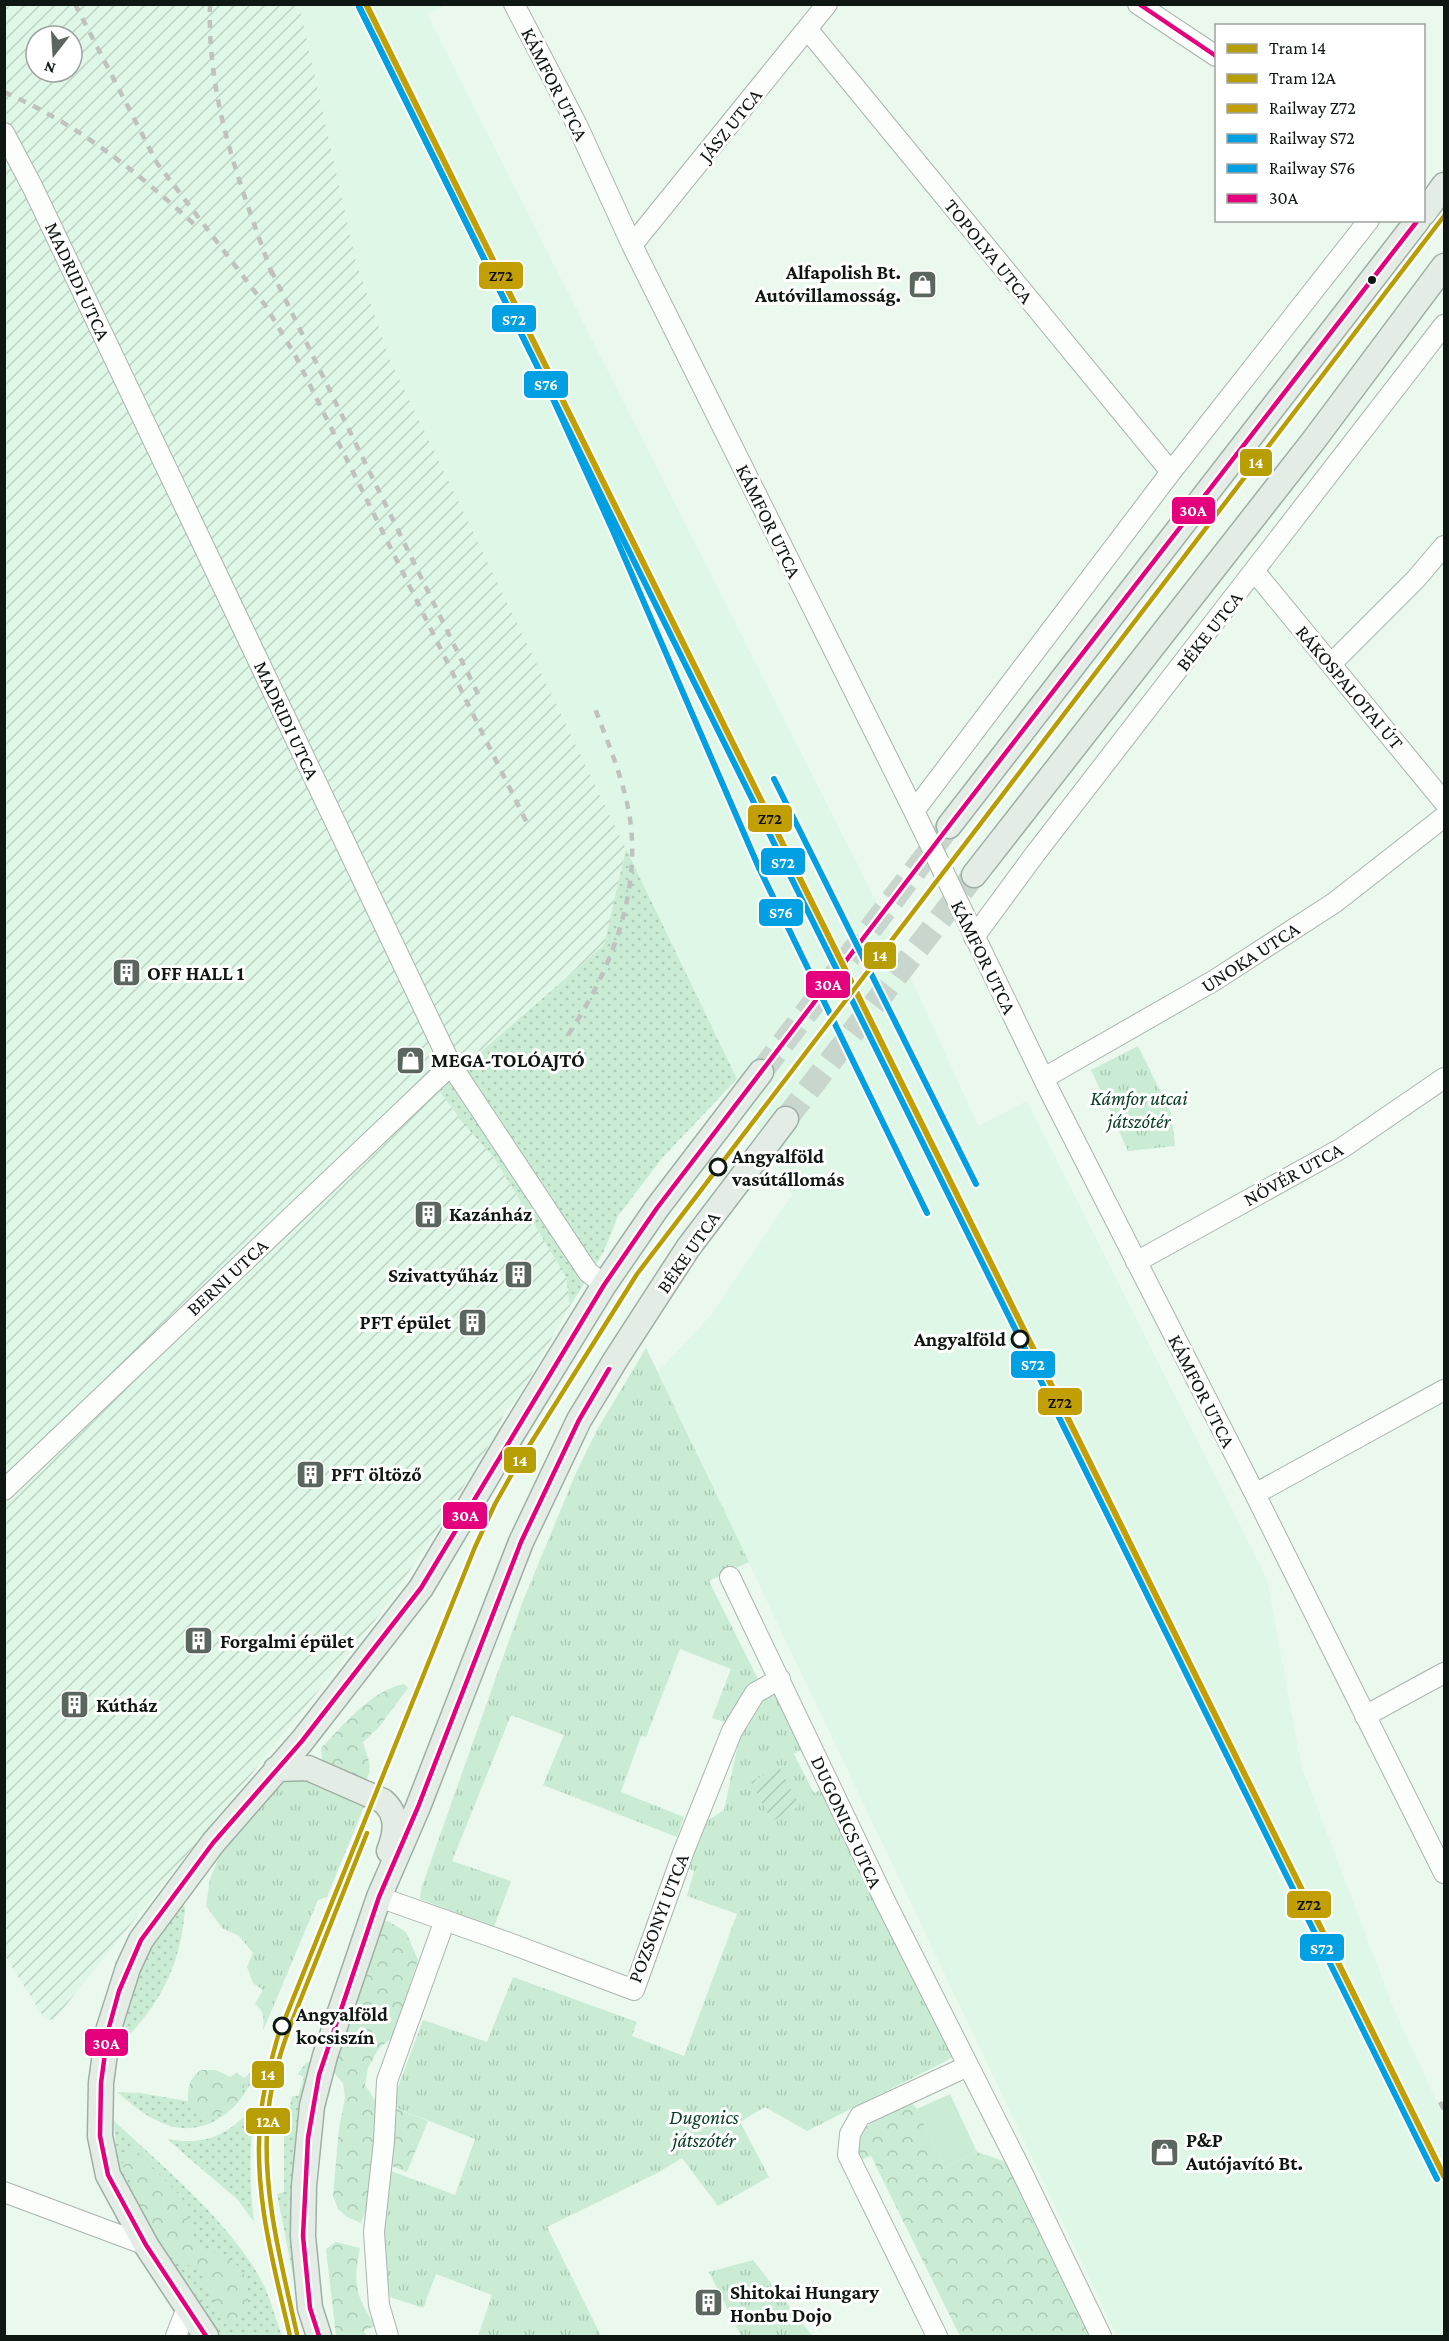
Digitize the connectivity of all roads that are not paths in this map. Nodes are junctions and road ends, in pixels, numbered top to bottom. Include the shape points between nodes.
1 (514, 4) edge
2 (827, 4) edge
3 (1138, 4) edge
4 (808, 30) junction
5 (1215, 55) edge
6 (4, 134) edge
7 (1367, 222) edge
8 (1416, 222) edge
9 (632, 245) junction
10 (1444, 266) edge
11 (1444, 325) edge
12 (1171, 472) junction
13 (1444, 546) edge
14 (1255, 572) junction
15 (1331, 664) junction
16 (1444, 802) edge
17 (914, 811) junction
18 (1444, 817) edge
19 (949, 826) tunnel mouth
20 (974, 875) tunnel mouth
21 (974, 937) junction
22 (451, 1065) junction
23 (761, 1072) tunnel mouth
24 (1044, 1078) junction
25 (1444, 1078) edge
26 (786, 1119) tunnel mouth
27 (1136, 1262) junction
28 (604, 1285) junction
29 (1444, 1390) edge
30 (4, 1490) edge
31 (1255, 1494) junction
32 (730, 1577) dead end
33 (1444, 1673) edge
34 (780, 1679) junction
35 (1365, 1716) junction
36 (276, 1769) junction
37 (1444, 1873) edge
38 (379, 1897) junction
39 (445, 1920) junction
40 (968, 2066) junction
41 (4, 2192) edge
42 (146, 2245) junction
43 (187, 2308) junction
44 (176, 2337) edge
45 (206, 2337) edge
46 (319, 2337) edge
47 (388, 2337) edge
48 (937, 2337) edge
49 (1101, 2337) edge

1 - 9 street, KÁMFOR UTCA via 577,125
2 - 4 street, JÁSZ UTCA
3 - 5 street
4 - 9 street, JÁSZ UTCA
4 - 12 street, TOPOLYA UTCA
6 - 22 street, MADRIDI UTCA
7 - 12 street
8 - 19 main road
9 - 17 street, KÁMFOR UTCA
10 - 20 main road, BÉKE UTCA via 1314,440
11 - 14 street, BÉKE UTCA
12 - 17 street
13 - 15 street
14 - 15 street, RÁKOSPALOTAI ÚT
14 - 21 street, BÉKE UTCA
15 - 16 street, RÁKOSPALOTAI ÚT
17 - 21 street, KÁMFOR UTCA
18 - 24 street, UNOKA UTCA via 1334,903 1215,980
21 - 24 street, KÁMFOR UTCA
22 - 28 street, MADRIDI UTCA via 588,1272
22 - 30 street, BERNI UTCA
23 - 28 main road via 657,1208
24 - 27 street, KÁMFOR UTCA
25 - 27 street, NŐVÉR UTCA via 1342,1148
26 - 38 main road, BÉKE UTCA via 688,1248 579,1420 521,1542
27 - 31 street, KÁMFOR UTCA
28 - 36 main road via 421,1588
29 - 31 street
31 - 35 street, KÁMFOR UTCA
32 - 34 street, DUGONICS UTCA
33 - 35 street
34 - 39 street, POZSONYI UTCA via 754,1693 732,1731 634,1990
34 - 40 street, DUGONICS UTCA
35 - 37 street, KÁMFOR UTCA
36 - 38 main road via 308,1768 376,1797 389,1807 395,1827 381,1870
36 - 42 main road via 213,1843 141,1940 119,1991 108,2031 101,2083 100,2136 108,2175
38 - 39 street, POZSONYI UTCA
38 - 46 main road via 312,2106 303,2236 310,2308
39 - 47 street via 387,2081 374,2232 379,2305
40 - 48 street via 860,2116 850,2134 848,2155
40 - 49 street, DUGONICS UTCA
41 - 42 street
42 - 43 main road
43 - 44 street
43 - 45 main road

